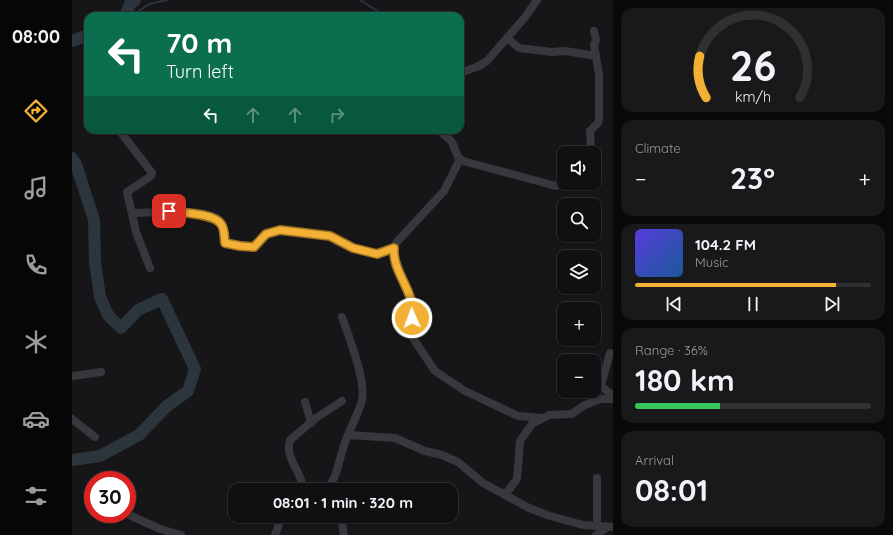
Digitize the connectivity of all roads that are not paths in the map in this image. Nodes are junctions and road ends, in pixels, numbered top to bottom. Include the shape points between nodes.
1 (537, 0) edge
2 (594, 31) dead end
3 (507, 38) junction
4 (596, 56) junction
5 (464, 71) edge
6 (122, 134) edge
7 (443, 134) edge
8 (591, 146) edge
9 (460, 159) junction
10 (556, 186) dead end
11 (133, 213) junction
12 (394, 248) junction
13 (150, 268) dead end
14 (342, 317) dead end
15 (610, 353) dead end
16 (101, 372) dead end
17 (601, 374) edge
18 (72, 376) edge
19 (601, 386) edge
20 (613, 396) edge
21 (613, 399) edge
22 (342, 401) dead end
23 (305, 402) dead end
24 (542, 418) junction
25 (72, 419) edge
26 (311, 422) junction
27 (348, 435) junction
28 (95, 437) dead end
29 (597, 478) dead end
30 (301, 483) edge
31 (331, 483) edge
32 (505, 495) junction
33 (136, 518) edge
34 (279, 523) edge
35 (342, 523) edge
36 (597, 526) junction
37 (611, 527) edge
38 (181, 535) edge
39 (275, 535) edge
40 (344, 535) edge
41 (596, 535) edge

1 - 3 street
2 - 4 street
3 - 4 street via 519,48
3 - 5 street via 486,61
4 - 8 street via 600,89 599,119 590,131
6 - 11 street via 152,173 128,191
7 - 9 street via 452,142
9 - 10 street
9 - 12 street via 444,191
11 - 12 street via 169,211 212,217 223,226 225,243 240,246 254,247 266,234 280,230 330,236 353,248 377,254
11 - 13 street via 136,232
12 - 24 street via 394,260 414,308 411,335 435,371 465,391 498,408 518,416
14 - 27 street via 357,363 362,393 362,400
15 - 17 street
16 - 18 street
19 - 20 street
21 - 24 street via 600,399 566,416 549,415
22 - 26 street
23 - 26 street
24 - 32 street via 527,428 520,441 518,475 514,486
25 - 28 street
26 - 30 street via 289,443 292,462
27 - 31 street
27 - 32 street via 394,438 442,455 458,462 479,480
29 - 36 street
32 - 36 street via 550,516
33 - 38 street
34 - 39 street
35 - 40 street
36 - 37 street
37 - 41 street

